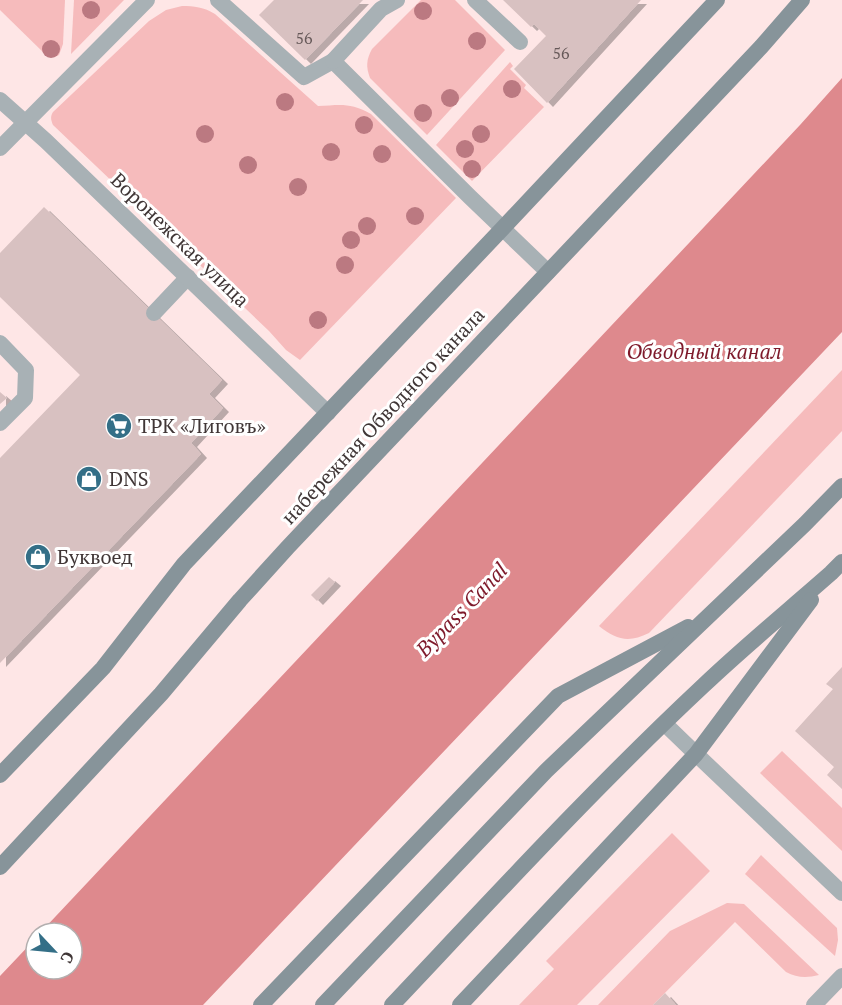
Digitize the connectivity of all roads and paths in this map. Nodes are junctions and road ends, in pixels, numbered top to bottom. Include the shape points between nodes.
1 (147, 0) edge
2 (397, 0) edge
3 (475, 0) edge
4 (717, 0) edge
5 (802, 0) edge
6 (222, 1) edge
7 (520, 42) dead end
8 (333, 61) junction
9 (0, 100) edge
10 (25, 123) junction
11 (0, 148) edge
12 (502, 229) junction
13 (548, 272) junction
14 (188, 277) junction
15 (154, 313) dead end
16 (0, 343) edge
17 (328, 413) junction
18 (0, 423) edge
19 (842, 486) edge
20 (837, 568) edge
21 (708, 616) junction
22 (665, 724) junction
23 (696, 754) junction
24 (0, 776) edge
25 (0, 867) edge
26 (842, 893) edge
27 (842, 976) edge
28 (261, 1005) edge
29 (323, 1005) edge
30 (392, 1005) edge
31 (460, 1005) edge
32 (814, 1005) edge

1 - 10 street
2 - 8 street via 381,9
3 - 7 street
4 - 12 main road, набережная Обводного канала
5 - 13 main road, набережная Обводного канала
6 - 8 street via 304,77
8 - 12 street
9 - 10 street, Воронежская улица
10 - 11 street
10 - 14 street, Воронежская улица
12 - 13 street
12 - 17 main road, набережная Обводного канала
13 - 25 main road, набережная Обводного канала via 288,547 161,694
14 - 15 street
14 - 17 street, Воронежская улица
16 - 18 street via 26,370 25,398
17 - 24 main road, набережная Обводного канала via 184,564 103,668
19 - 21 main road
20 - 22 main road
20 - 23 main road
21 - 28 main road via 558,696
21 - 29 main road via 546,771
22 - 23 street
22 - 30 main road
23 - 26 street
23 - 31 main road
27 - 32 street

